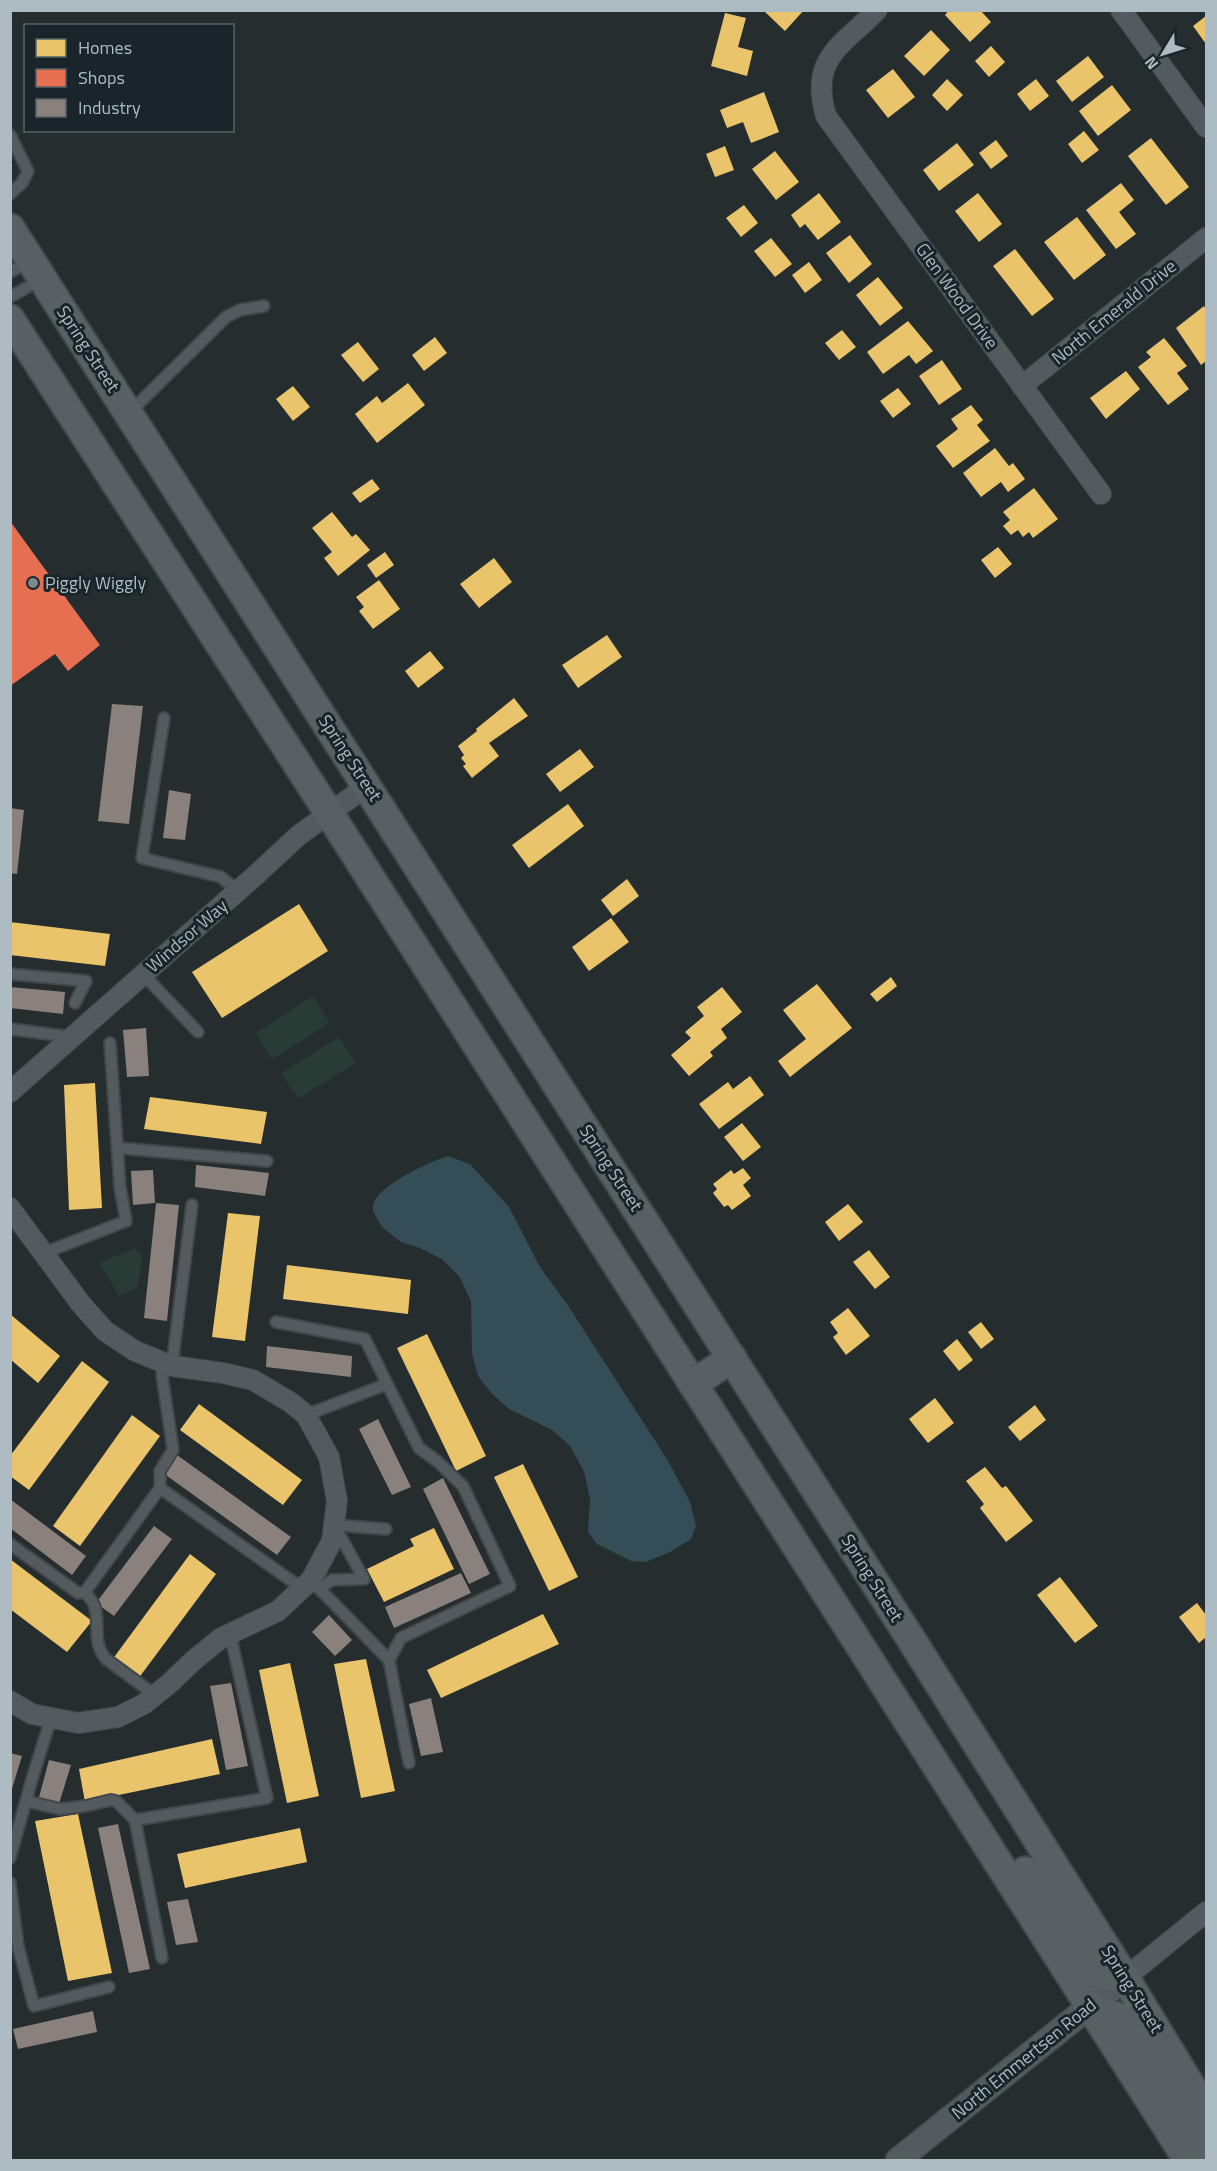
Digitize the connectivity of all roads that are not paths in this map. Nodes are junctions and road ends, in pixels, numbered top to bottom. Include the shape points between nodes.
1 (877, 10) edge
2 (1121, 10) edge
3 (1206, 127) edge
4 (10, 135) edge
5 (10, 194) edge
6 (10, 228) edge
7 (1206, 238) edge
8 (28, 271) edge
9 (10, 297) edge
10 (264, 306) dead end
11 (10, 318) edge
12 (1022, 386) junction
13 (128, 413) junction
14 (1101, 494) dead end
15 (164, 718) dead end
16 (368, 786) junction
17 (329, 813) junction
18 (238, 891) junction
19 (10, 974) edge
20 (143, 974) junction
21 (75, 1003) dead end
22 (10, 1029) edge
23 (198, 1032) dead end
24 (72, 1037) junction
25 (110, 1043) dead end
26 (10, 1092) edge
27 (118, 1148) junction
28 (267, 1161) dead end
29 (192, 1205) dead end
30 (10, 1208) edge
31 (44, 1253) junction
32 (276, 1322) dead end
33 (732, 1358) junction
34 (168, 1364) junction
35 (387, 1384) junction
36 (693, 1384) junction
37 (306, 1415) junction
38 (160, 1488) junction
39 (334, 1525) junction
40 (386, 1528) dead end
41 (10, 1544) edge
42 (311, 1586) junction
43 (84, 1592) junction
44 (230, 1634) junction
45 (389, 1660) junction
46 (155, 1695) junction
47 (10, 1701) edge
48 (51, 1718) junction
49 (409, 1763) dead end
50 (991, 1765) junction
51 (952, 1792) junction
52 (26, 1801) junction
53 (135, 1820) junction
54 (10, 1858) edge
55 (10, 1884) edge
56 (1206, 1912) edge
57 (162, 1958) dead end
58 (1125, 1978) junction
59 (109, 1987) dead end
60 (1088, 2007) junction
61 (1206, 2111) edge
62 (1206, 2147) edge
63 (898, 2160) edge
64 (1188, 2160) edge

1 - 12 street, Glen Wood Drive via 834,50 825,66 821,93 826,116
2 - 3 street
4 - 5 lane via 28,171
6 - 8 main road, Spring Street
7 - 12 street, North Emerald Drive
8 - 9 lane
8 - 13 main road, Spring Street
10 - 13 lane via 226,317
11 - 17 main road
12 - 14 street, Glen Wood Drive
13 - 16 main road, Spring Street
15 - 18 lane via 142,858 221,877
16 - 17 street, Windsor Way
16 - 33 main road, Spring Street
17 - 18 street, Windsor Way via 298,835
17 - 36 main road
18 - 20 street, Windsor Way
19 - 21 lane via 86,981
20 - 23 lane
20 - 24 street, Windsor Way
22 - 24 lane
24 - 26 street, Windsor Way
25 - 27 lane
27 - 28 lane
27 - 31 lane via 126,1221
29 - 34 lane
30 - 31 street
31 - 34 street via 105,1331 135,1351
32 - 35 lane via 365,1339
33 - 36 main road
33 - 50 main road, Spring Street
34 - 37 street via 253,1380
34 - 38 lane via 163,1385 173,1450 160,1471
35 - 37 lane
35 - 45 lane via 418,1448 463,1486 510,1586 401,1638
36 - 51 main road
37 - 39 street via 329,1457 337,1501
38 - 42 lane
38 - 43 lane
39 - 40 lane
39 - 42 street via 332,1541
39 - 42 lane via 364,1579 332,1580
41 - 43 lane via 78,1593
42 - 44 street via 278,1611
42 - 45 lane
43 - 46 lane via 95,1606 96,1643 105,1659
44 - 46 street
44 - 53 lane via 267,1798
45 - 49 lane
46 - 48 street via 118,1717 78,1723
47 - 48 street via 32,1714
48 - 52 lane
50 - 51 main road
50 - 58 main road, Spring Street
51 - 58 main road via 994,1826 1084,1960 1104,1977
51 - 60 main road
52 - 53 lane via 60,1809 111,1800
52 - 54 lane
53 - 57 lane
55 - 59 lane via 18,1946 34,2006
56 - 58 street, North Emmertsen Road
58 - 60 street, North Emmertsen Road
58 - 61 main road, Spring Street
60 - 62 main road via 1124,2019
60 - 63 street, North Emmertsen Road
60 - 64 main road

